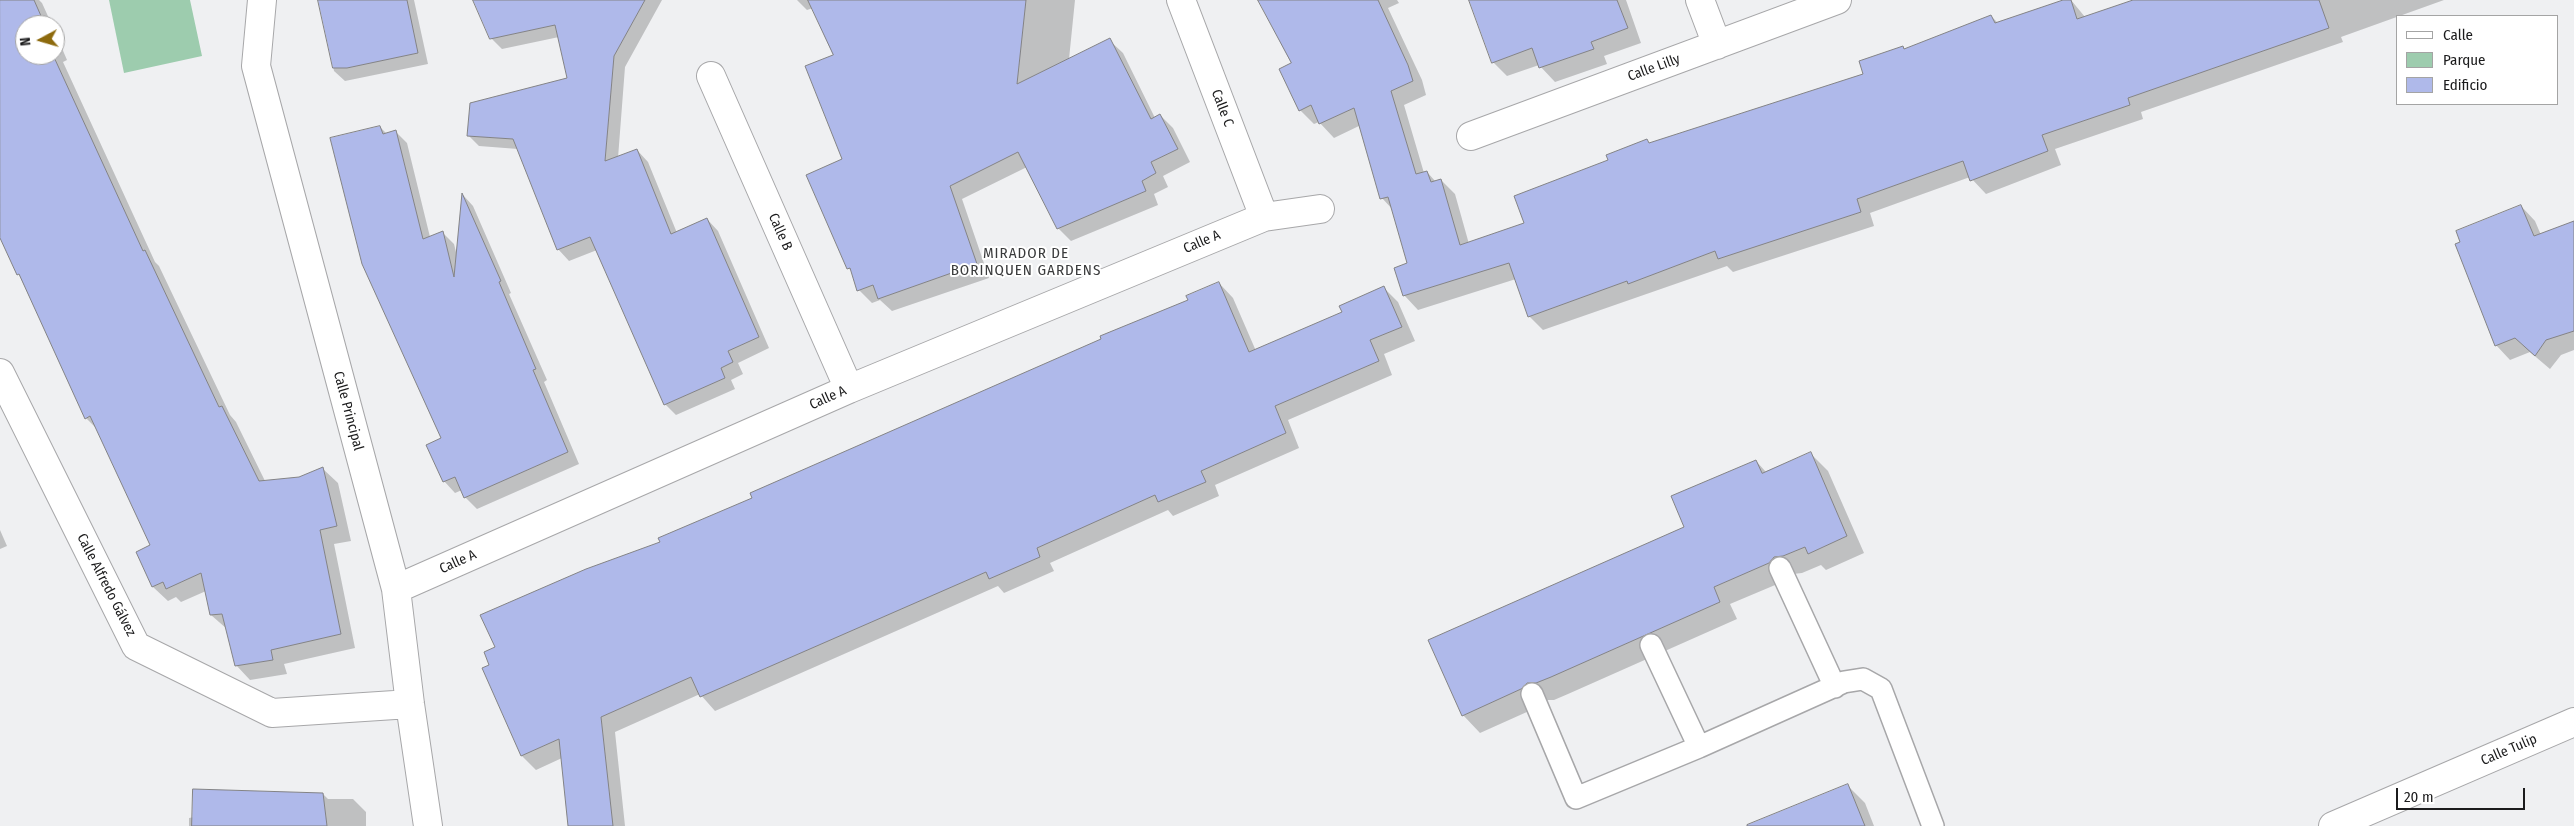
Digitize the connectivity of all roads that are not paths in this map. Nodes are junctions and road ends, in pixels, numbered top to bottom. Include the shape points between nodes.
1 (262, 0) edge
2 (1181, 0) edge
3 (1700, 0) edge
4 (1837, 0) edge
5 (1716, 45) junction
6 (711, 76) dead end
7 (1471, 136) dead end
8 (1320, 209) dead end
9 (1264, 216) junction
10 (0, 373) edge
11 (849, 389) junction
12 (1780, 568) dead end
13 (396, 589) junction
14 (1651, 645) dead end
15 (1835, 687) junction
16 (1532, 694) dead end
17 (410, 704) junction
18 (2572, 731) edge
19 (1699, 748) junction
20 (428, 826) edge
21 (1933, 826) edge
22 (2334, 826) edge

1 - 13 street, Calle Principal via 256,66
2 - 9 street, Calle C
3 - 5 street
4 - 5 street, Calle Lilly
5 - 7 street, Calle Lilly
6 - 11 street, Calle B
8 - 9 street, Calle A
9 - 11 street, Calle A
10 - 17 street, Calle Alfredo Gálvez via 136,646 272,713
11 - 13 street, Calle A
12 - 15 lane
13 - 17 street, Calle Principal
14 - 19 lane
15 - 19 lane
15 - 21 lane via 1863,679 1881,690
16 - 19 lane via 1576,798
17 - 20 street, Calle Principal
18 - 22 street, Calle Tulip

